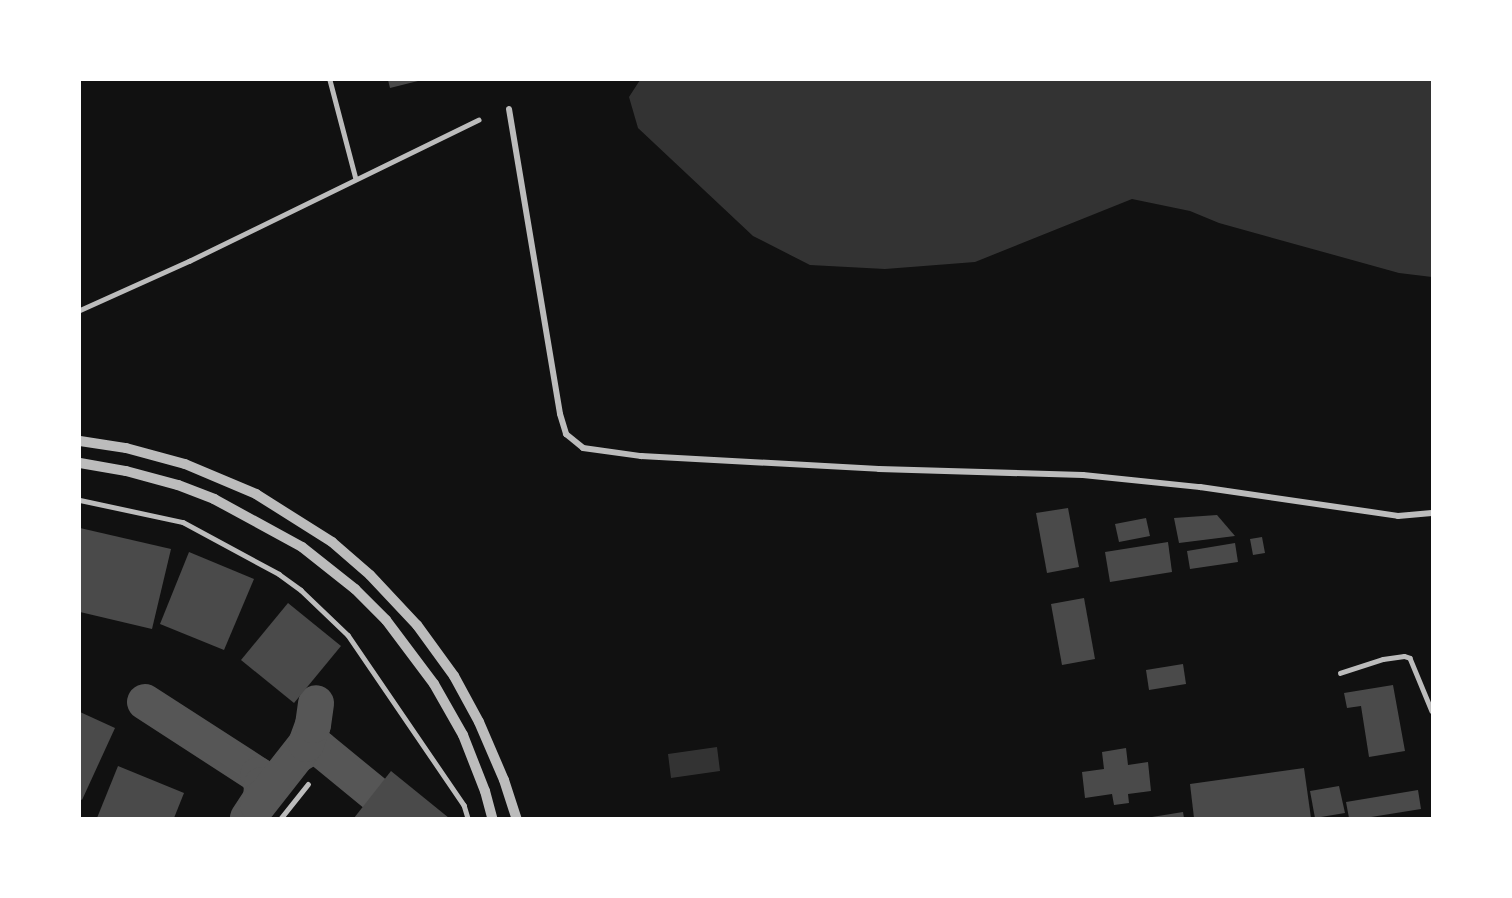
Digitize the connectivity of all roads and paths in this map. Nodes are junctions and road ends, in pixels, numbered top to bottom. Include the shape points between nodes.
1 (330, 80) edge
2 (509, 109) dead end
3 (478, 120) dead end
4 (356, 179) junction
5 (80, 310) edge
6 (80, 441) edge
7 (80, 464) edge
8 (80, 500) edge
9 (1432, 513) edge
10 (1340, 674) dead end
11 (1432, 711) edge
12 (308, 784) dead end
13 (281, 819) edge
14 (468, 819) edge
15 (492, 819) edge
16 (516, 819) edge

1 - 4 lane
2 - 9 street via 560,414 566,434 584,448 641,456 879,469 1083,475 1200,487 1398,516
3 - 4 lane
4 - 5 lane
6 - 16 street via 126,448 185,464 256,494 332,542 370,574 417,625 454,676 504,780
7 - 15 street via 136,474 214,499 302,547 355,590 386,620 434,684 463,735
8 - 14 lane via 183,522 301,590 348,634 464,805
10 - 11 lane via 1383,658 1410,658
12 - 13 lane

